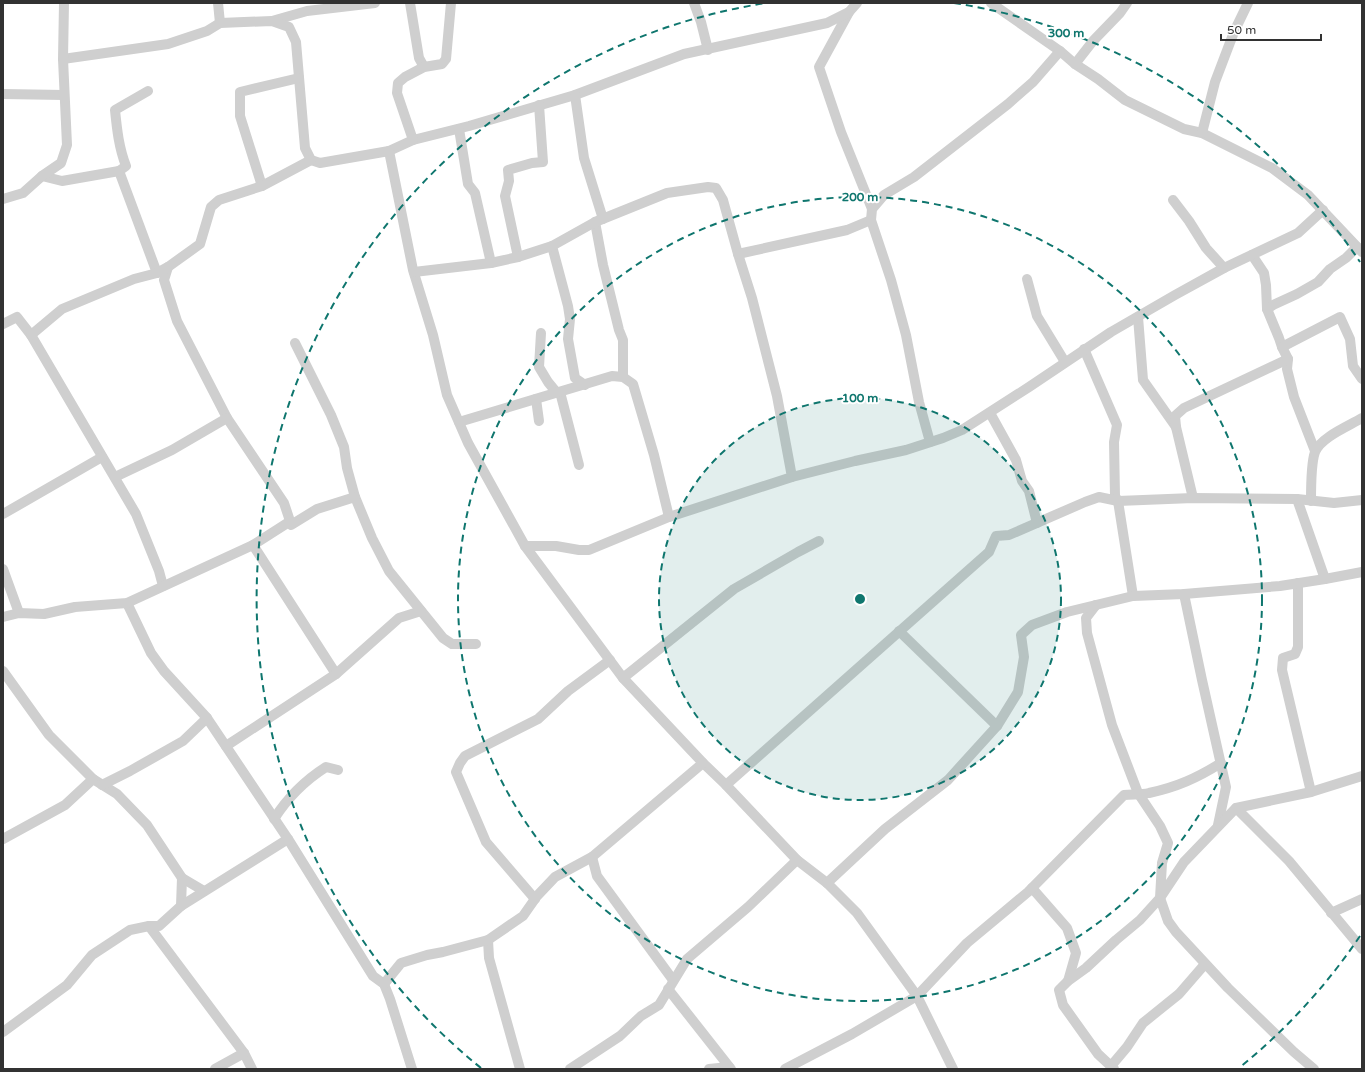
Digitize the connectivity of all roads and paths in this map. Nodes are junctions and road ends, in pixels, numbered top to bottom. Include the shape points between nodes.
1 (64, 3) edge
2 (218, 3) edge
3 (375, 3) edge
4 (410, 3) edge
5 (451, 3) edge
6 (694, 3) edge
7 (857, 3) edge
8 (991, 3) edge
9 (1127, 3) edge
10 (1248, 3) edge
11 (849, 12) junction
12 (272, 21) junction
13 (220, 23) junction
14 (708, 50) junction
15 (1060, 51) junction
16 (63, 59) junction
17 (1075, 64) junction
18 (424, 67) junction
19 (299, 78) junction
20 (148, 91) dead end
21 (3, 94) edge
22 (64, 95) junction
23 (575, 95) junction
24 (539, 105) junction
25 (458, 129) junction
26 (1202, 134) junction
27 (413, 140) junction
28 (389, 151) junction
29 (311, 160) junction
30 (119, 171) junction
31 (42, 176) junction
32 (262, 186) junction
33 (3, 199) edge
34 (1173, 200) dead end
35 (872, 208) junction
36 (1323, 210) junction
37 (871, 220) junction
38 (599, 221) junction
39 (552, 246) junction
40 (1359, 249) edge
41 (738, 254) junction
42 (1252, 255) junction
43 (518, 257) junction
44 (491, 263) junction
45 (168, 267) junction
46 (1224, 268) junction
47 (414, 272) junction
48 (157, 273) junction
49 (1027, 279) dead end
50 (1267, 309) junction
51 (1138, 317) junction
52 (3, 324) edge
53 (541, 333) dead end
54 (31, 335) junction
55 (295, 343) dead end
56 (1282, 347) junction
57 (1084, 350) junction
58 (1288, 359) junction
59 (1065, 362) junction
60 (623, 377) junction
61 (1362, 379) edge
62 (585, 385) junction
63 (559, 392) junction
64 (536, 399) junction
65 (990, 413) junction
66 (227, 418) junction
67 (1362, 418) edge
68 (539, 421) dead end
69 (459, 422) junction
70 (1176, 427) junction
71 (930, 442) junction
72 (1315, 452) junction
73 (102, 457) junction
74 (579, 466) dead end
75 (792, 476) junction
76 (115, 477) junction
77 (355, 497) junction
78 (1193, 498) junction
79 (1297, 499) junction
80 (1362, 500) edge
81 (1118, 501) junction
82 (1311, 501) junction
83 (3, 514) edge
84 (669, 517) junction
85 (289, 522) junction
86 (1037, 523) junction
87 (819, 541) dead end
88 (253, 545) junction
89 (525, 546) junction
90 (3, 569) edge
91 (1362, 572) edge
92 (1325, 579) junction
93 (1298, 583) junction
94 (163, 586) junction
95 (1184, 594) junction
96 (1133, 596) junction
97 (127, 603) junction
98 (1096, 605) junction
99 (420, 611) junction
100 (19, 613) junction
101 (3, 617) edge
102 (899, 631) junction
103 (476, 644) dead end
104 (610, 660) junction
105 (3, 671) edge
106 (336, 674) junction
107 (623, 678) junction
108 (207, 718) junction
109 (997, 726) junction
110 (226, 746) junction
111 (703, 763) junction
112 (1221, 763) junction
113 (338, 770) dead end
114 (1362, 776) edge
115 (98, 782) junction
116 (726, 785) junction
117 (1311, 792) junction
118 (1138, 793) junction
119 (1236, 808) junction
120 (274, 819) junction
121 (1218, 825) junction
122 (3, 839) edge
123 (288, 839) junction
124 (592, 857) junction
125 (797, 860) junction
126 (182, 878) junction
127 (827, 883) junction
128 (1032, 888) junction
129 (204, 891) junction
130 (1160, 898) junction
131 (535, 899) junction
132 (1362, 899) edge
133 (181, 906) junction
134 (1331, 913) junction
135 (148, 926) junction
136 (488, 940) junction
137 (1362, 949) edge
138 (1205, 964) junction
139 (1068, 981) junction
140 (384, 984) junction
141 (671, 985) junction
142 (917, 996) junction
143 (3, 1032) edge
144 (244, 1053) junction
145 (730, 1068) edge
146 (1112, 1068) edge
147 (215, 1069) edge
148 (252, 1069) edge
149 (412, 1069) edge
150 (520, 1069) edge
151 (570, 1069) edge
152 (709, 1069) edge
153 (785, 1069) edge
154 (953, 1069) edge
155 (1314, 1069) edge

1 - 16 street
2 - 13 street
3 - 12 street via 307,11
4 - 18 street via 419,58
5 - 18 street via 446,59 442,64
6 - 14 street
7 - 11 street
8 - 15 street
9 - 17 street
10 - 26 street via 1215,82
11 - 14 street via 827,23
11 - 35 street via 819,67 841,132
12 - 13 street
12 - 19 street via 289,27 296,42
13 - 16 street via 207,31 168,44
14 - 23 street via 684,54
15 - 17 street
15 - 35 street via 1033,82 1008,104 914,177 884,195
16 - 22 street
17 - 26 street via 1124,100 1184,130
18 - 27 street via 398,83 397,93
19 - 29 street via 305,148
19 - 32 street via 240,92 240,116
20 - 30 street via 116,110 121,154 126,166
21 - 22 street
22 - 31 street via 67,145 61,163
23 - 24 street
23 - 38 street via 584,158
24 - 25 street
24 - 43 street via 543,162 508,170 509,181 505,196
25 - 27 street
25 - 44 street via 468,184 475,193
26 - 36 street via 1272,168 1308,195
27 - 28 street
28 - 29 street via 320,163
28 - 47 street
29 - 32 street
30 - 31 street via 62,181
30 - 48 street
31 - 33 street via 23,193
32 - 45 street via 219,200 211,207 200,244
34 - 46 street via 1206,248
35 - 37 street
36 - 40 street
36 - 42 street via 1298,233
37 - 41 street via 847,230
37 - 71 street via 906,335
38 - 39 street
38 - 41 street via 667,193 708,186 716,188 723,200
38 - 60 street via 603,265 623,340
39 - 43 street
39 - 62 street via 568,306 568,339 575,378
40 - 50 street via 1330,269 1318,282
41 - 75 street via 777,396
42 - 46 street
42 - 50 street via 1264,273
43 - 44 street
44 - 47 street
45 - 48 street
45 - 66 street via 164,280 177,321
46 - 51 street
47 - 69 street via 433,335 447,395
48 - 54 street via 134,279 62,309
49 - 59 street via 1037,316
50 - 56 street
51 - 57 street
51 - 70 street via 1144,380
52 - 54 street via 17,317
53 - 63 street via 540,367 548,382
54 - 73 street
55 - 77 street via 332,415 344,447
56 - 58 street
56 - 61 street via 1340,317 1350,339 1353,366
57 - 59 street
57 - 81 street via 1117,425 1114,442 1115,496
58 - 70 street via 1184,408 1175,416
58 - 72 street via 1287,369 1294,397
59 - 65 street
60 - 62 street via 612,376
60 - 84 street via 633,384
62 - 63 street
63 - 64 street
63 - 74 street
64 - 68 street
64 - 69 street
65 - 71 street via 962,430
65 - 86 street via 1016,460 1022,481 1029,491
66 - 76 street via 172,450
66 - 85 street via 284,503
67 - 72 street via 1324,440
69 - 89 street
70 - 78 street
71 - 75 street via 906,450
72 - 82 street
73 - 76 street
73 - 83 street
75 - 84 street
76 - 94 street via 136,514
77 - 85 street via 317,509 291,525
77 - 99 street via 388,571
78 - 79 street
78 - 81 street
79 - 82 street
79 - 92 street
80 - 82 street via 1334,503
81 - 86 street via 1099,497
81 - 96 street
84 - 89 street via 589,550
85 - 88 street
86 - 102 street via 1009,535 996,536 989,552
87 - 107 street via 734,589
88 - 94 street
88 - 106 street
89 - 104 street
90 - 100 street
91 - 92 street
92 - 93 street
93 - 95 street
93 - 117 street via 1298,647 1296,654 1283,658 1282,670
94 - 97 street
95 - 96 street
95 - 112 street
96 - 98 street
97 - 100 street via 44,614
97 - 108 street via 151,654
98 - 109 street via 1032,625 1021,635 1024,657 1018,692
98 - 118 street via 1086,618 1087,633 1112,725
99 - 103 street via 443,638 452,644
99 - 106 street via 399,618
100 - 101 street
102 - 109 street
102 - 116 street
104 - 107 street
104 - 131 street via 568,691 538,719 465,756 456,772 486,842
105 - 115 street via 49,735
106 - 110 street
107 - 111 street
108 - 110 street
108 - 115 street via 183,741 130,771
109 - 127 street via 948,780 885,829
110 - 120 street
111 - 116 street
111 - 124 street
112 - 118 street via 1181,785 1147,794
112 - 121 street via 1226,787
113 - 120 street via 326,767 309,778 283,804
114 - 117 street
115 - 122 street via 65,805
115 - 126 street via 118,794 147,825
116 - 125 street
117 - 119 street
118 - 128 street via 1124,795 1118,800
118 - 130 street via 1168,843 1162,863
119 - 121 street
119 - 134 street via 1289,861
120 - 123 street
121 - 130 street via 1184,862
123 - 129 street
123 - 140 street via 373,976
124 - 131 street via 555,877
124 - 141 street via 597,876
125 - 127 street
125 - 141 street via 748,907 687,959
126 - 129 street
126 - 133 street
127 - 142 street via 857,913
128 - 139 street via 1067,928 1076,953
128 - 142 street via 967,943
129 - 133 street
130 - 138 street via 1168,921
130 - 139 street via 1140,920
131 - 136 street via 523,916
132 - 134 street
133 - 135 street via 158,926
134 - 137 street
135 - 143 street via 130,930 92,955 67,984
135 - 144 street
136 - 140 street via 401,963
136 - 150 street via 489,958
138 - 146 street via 1179,994 1143,1023
138 - 155 street
139 - 146 street via 1059,990 1063,1005 1098,1054
140 - 149 street
141 - 145 street
141 - 151 street via 659,1005 641,1016 620,1036
142 - 153 street
142 - 154 street
144 - 147 street
144 - 148 street
145 - 152 street

